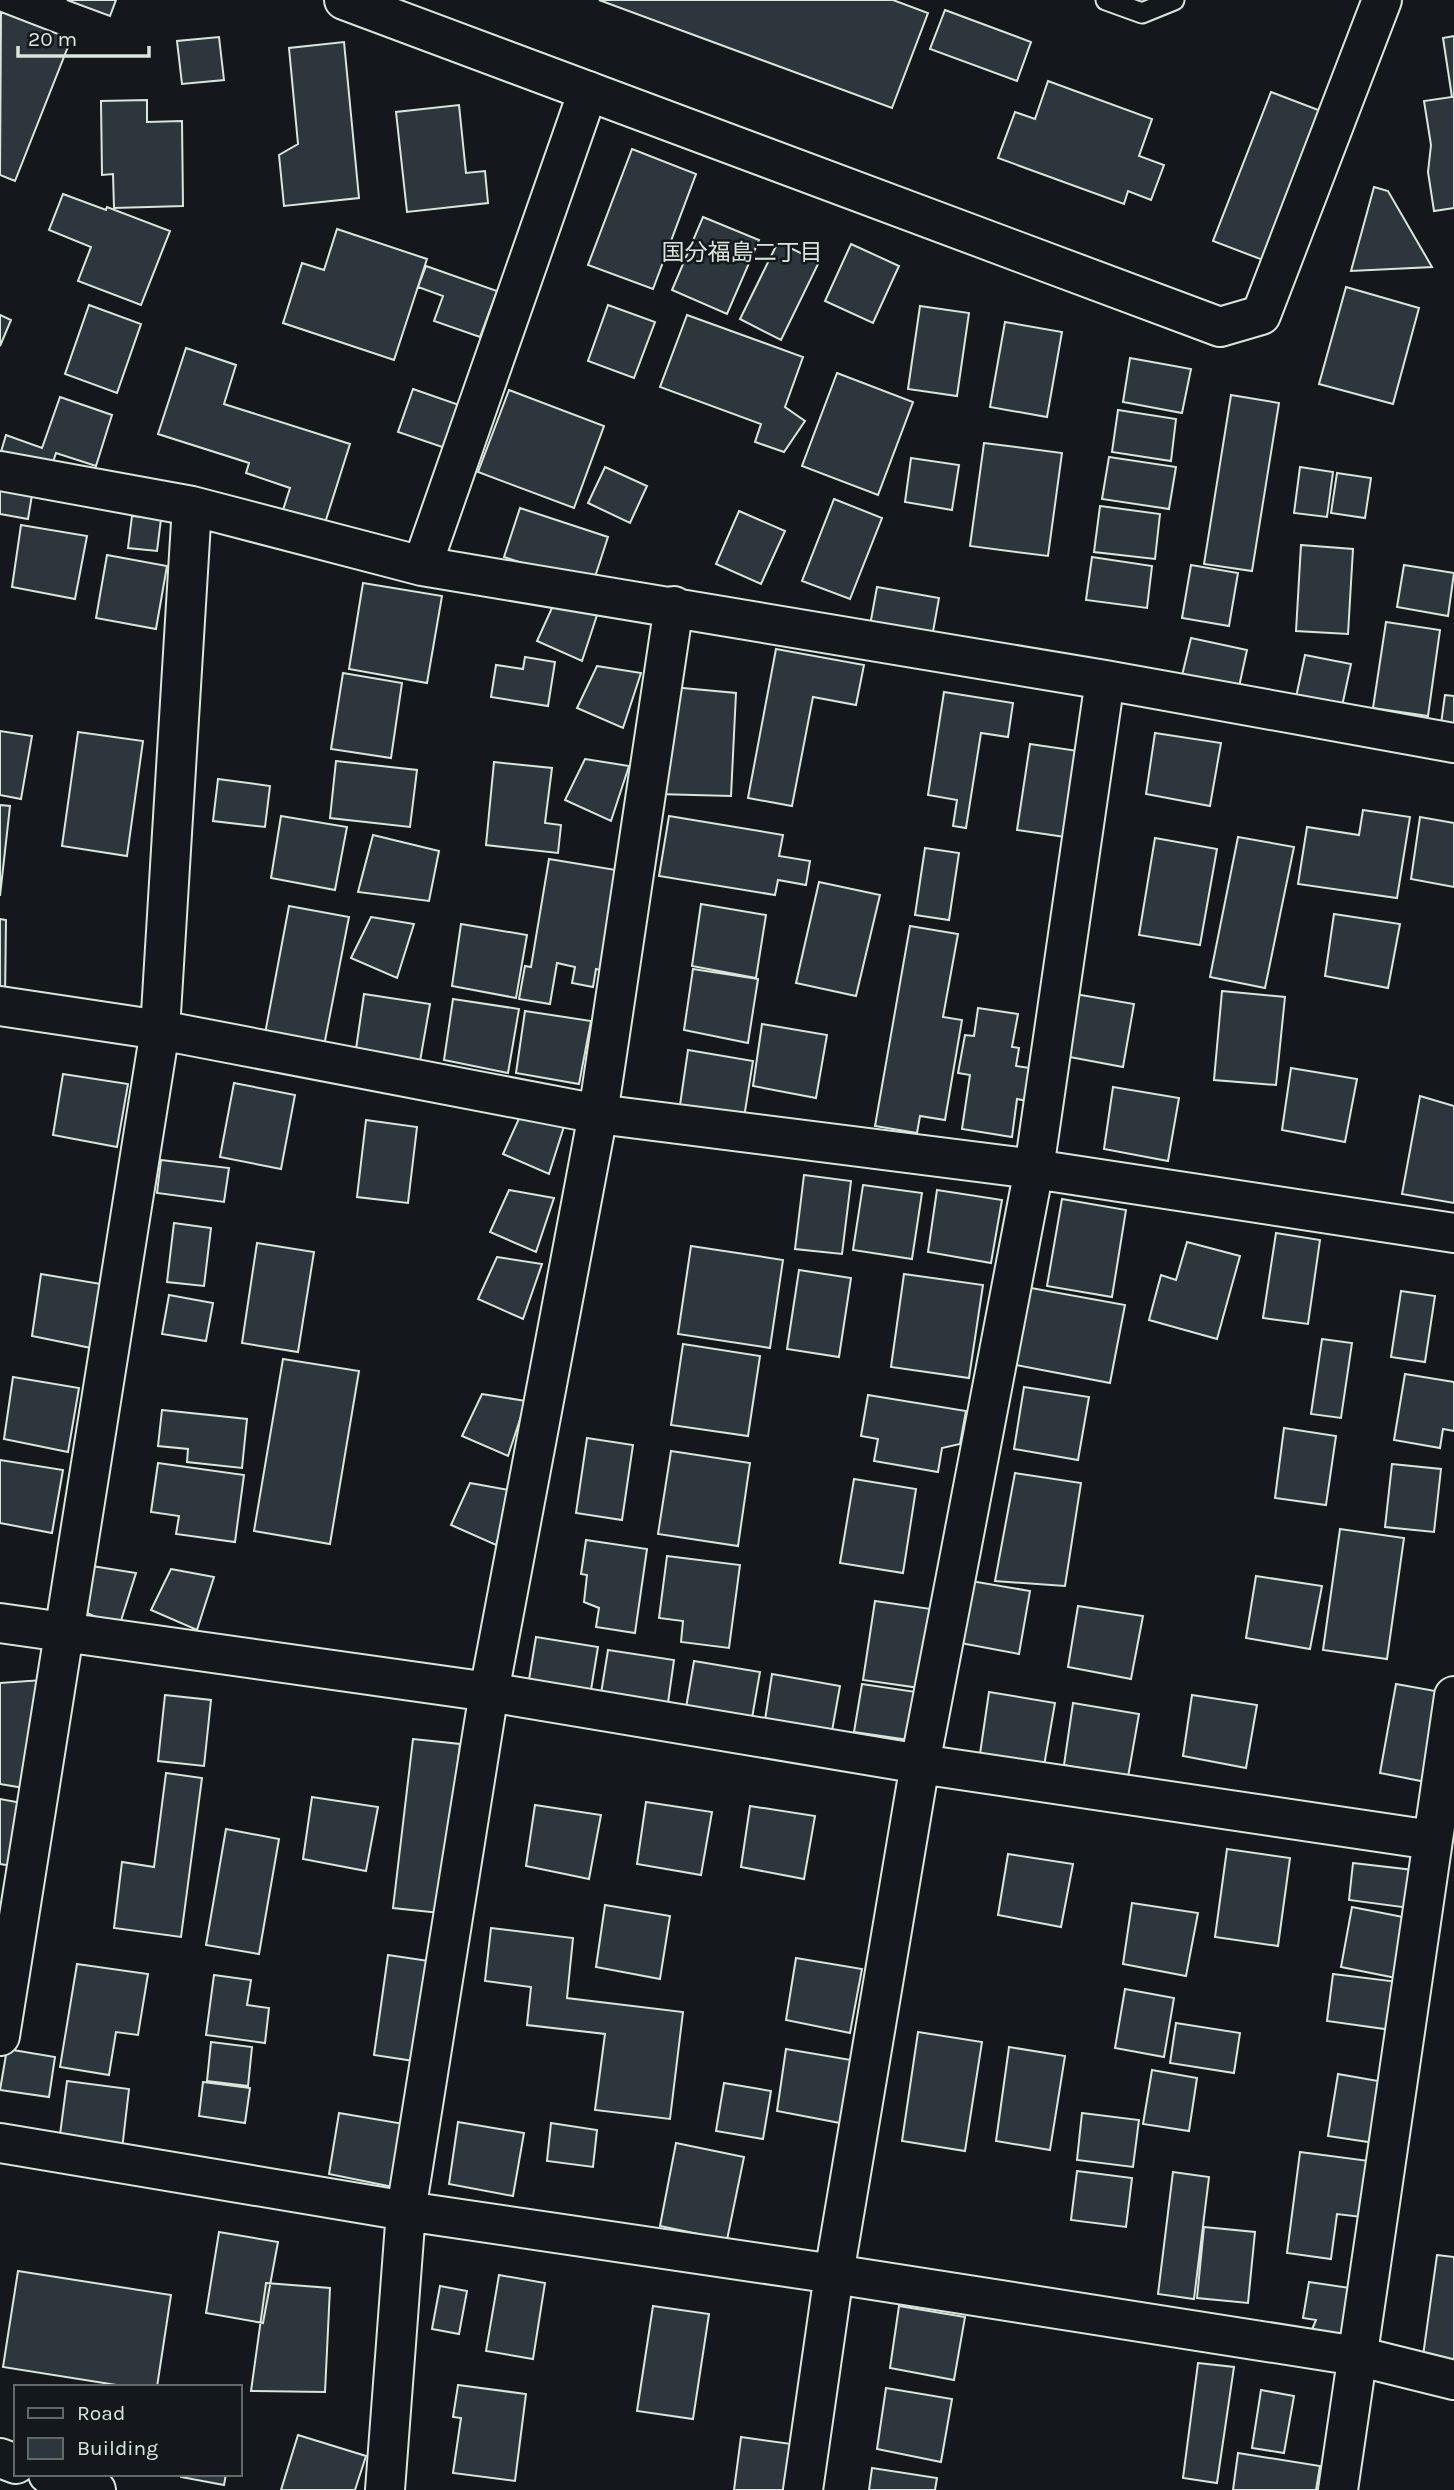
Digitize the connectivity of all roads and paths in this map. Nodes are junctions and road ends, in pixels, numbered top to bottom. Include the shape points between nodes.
1 (344, 0) edge
2 (1106, 0) edge
3 (1174, 0) edge
4 (1382, 0) edge
5 (589, 91) junction
6 (0, 471) edge
7 (192, 506) junction
8 (422, 566) junction
9 (674, 606) junction
10 (1105, 680) junction
11 (1454, 743) edge
12 (0, 1006) edge
13 (160, 1030) junction
14 (598, 1114) junction
15 (1034, 1169) junction
16 (1454, 1234) edge
17 (0, 1623) edge
18 (62, 1631) junction
19 (489, 1692) junction
20 (1454, 1696) edge
21 (920, 1764) junction
22 (1432, 1840) junction
23 (0, 2036) edge
24 (0, 2144) edge
25 (407, 2211) junction
26 (834, 2274) junction
27 (1357, 2356) junction
28 (1454, 2380) edge
29 (54, 2476) edge
30 (96, 2490) edge
31 (385, 2490) edge
32 (803, 2490) edge
33 (1338, 2490) edge

1 - 5 street
2 - 3 lane via 1142,13
4 - 5 street via 1261,315 1220,327
5 - 8 street
6 - 7 street
7 - 8 street
7 - 13 street
8 - 9 street
9 - 10 street
9 - 14 street
10 - 11 street
10 - 15 street
12 - 13 street
13 - 14 street
13 - 18 street
14 - 15 street
14 - 19 street
15 - 16 street
15 - 21 street
17 - 18 street
18 - 19 street
18 - 23 street
19 - 21 street
19 - 25 street
20 - 22 street
21 - 22 street
21 - 26 street
22 - 27 street
24 - 25 street
25 - 26 street
25 - 31 street
26 - 27 street
26 - 32 street
27 - 28 street
27 - 33 street
29 - 30 street

